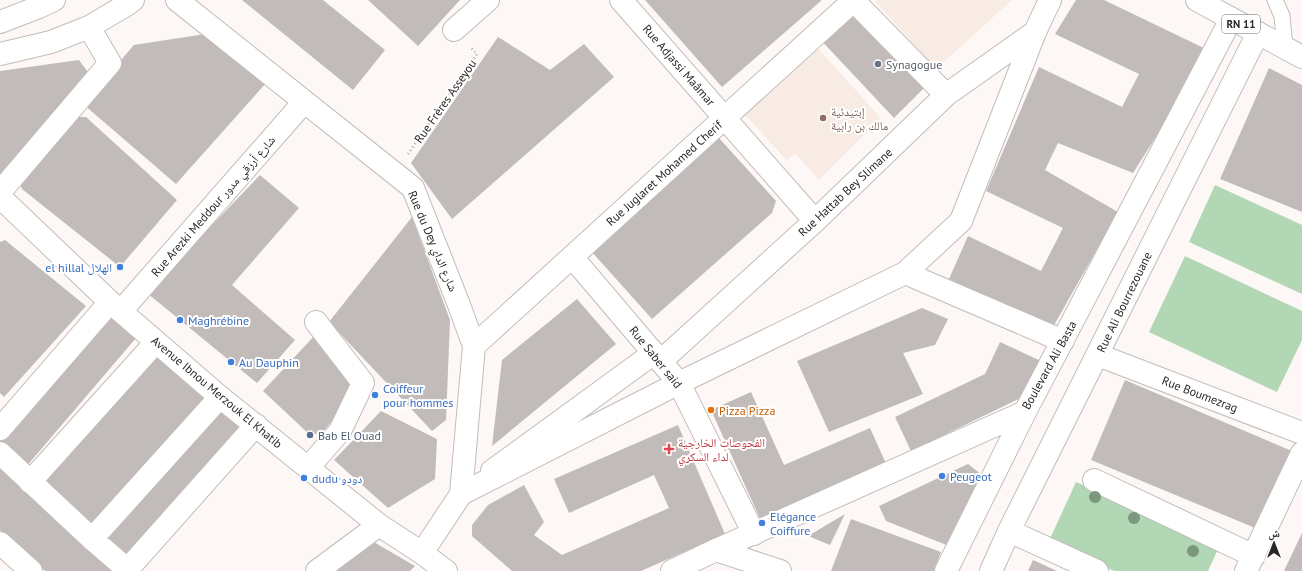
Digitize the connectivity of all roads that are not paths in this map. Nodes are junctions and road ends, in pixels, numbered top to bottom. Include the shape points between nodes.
1 (54, 0) edge
2 (133, 0) edge
3 (177, 0) edge
4 (488, 0) edge
5 (621, 0) edge
6 (854, 0) edge
7 (1050, 0) edge
8 (1197, 0) edge
9 (1275, 0) edge
10 (1231, 18) junction
11 (0, 22) edge
12 (89, 27) junction
13 (454, 30) road end
14 (1035, 32) junction
15 (1258, 33) junction
16 (1294, 52) edge
17 (0, 54) edge
18 (946, 95) junction
19 (304, 102) junction
20 (724, 118) junction
21 (0, 192) edge
22 (0, 197) edge
23 (815, 221) junction
24 (572, 257) junction
25 (905, 273) junction
26 (115, 306) junction
27 (316, 322) dead end
28 (1063, 341) junction
29 (156, 342) junction
30 (474, 346) junction
31 (1098, 355) junction
32 (658, 357) junction
33 (679, 382) junction
34 (220, 397) junction
35 (1025, 412) junction
36 (256, 425) junction
37 (0, 429) edge
38 (1302, 433) edge
39 (0, 453) edge
40 (1302, 453) edge
41 (308, 468) junction
42 (1094, 480) dead end
43 (30, 482) junction
44 (461, 494) junction
45 (379, 525) junction
46 (1009, 531) junction
47 (754, 534) junction
48 (92, 539) junction
49 (0, 543) edge
50 (716, 550) junction
51 (422, 553) junction
52 (1250, 563) edge
53 (127, 570) edge
54 (31, 571) edge
55 (317, 571) edge
56 (444, 571) edge
57 (672, 571) edge
58 (780, 571) edge
59 (946, 571) edge
60 (991, 571) edge
61 (1097, 571) edge

1 - 11 street
2 - 12 street
3 - 19 street, Rue du Dey شارع الداي
4 - 13 street
5 - 20 street, Rue Adjassi Maâmar
6 - 18 street
6 - 20 street, Rue Juglaret Mohamed Cherif
7 - 14 street
8 - 10 street, RN 11
9 - 16 lane
10 - 15 street, RN 11
10 - 28 street, Boulevard Ali Basta
12 - 17 street via 51,42
12 - 21 street via 110,63
14 - 18 street, Rue Hattab Bey Slimane
14 - 25 street via 961,221
15 - 16 street, RN 11
15 - 31 street, Rue Ali Bourrezouane
18 - 23 street, Rue Hattab Bey Slimane
19 - 26 street, Rue Arezki Meddour شارع أرزقي مدور
19 - 30 street, Rue du Dey شارع الداي via 412,188
20 - 23 street, Rue Adjassi Maâmar
20 - 24 street, Rue Juglaret Mohamed Cherif
22 - 26 street, Avenue Ibnou Merzouk El Khatib
23 - 32 street, Rue Hattab Bey Slimane
24 - 30 street, Rue Juglaret Mohamed Cherif
24 - 32 street, Rue Saber said
25 - 28 street
25 - 33 street
26 - 29 street, Avenue Ibnou Merzouk El Khatib
26 - 37 street, Rue Arezki Meddour شارع أرزقي مدور
27 - 41 street via 363,382 340,431
28 - 35 street, Boulevard Ali Basta
29 - 34 street, Avenue Ibnou Merzouk El Khatib
29 - 43 street
30 - 44 street, Rue du Dey شارع الداي
31 - 38 street, Rue Boumezrag
31 - 46 street, Rue Ali Bourrezouane
32 - 33 street, Rue Saber said
32 - 44 street, Rue Hattab Bey Slimane
33 - 44 street
33 - 47 street, Rue Saber said
34 - 36 street, Avenue Ibnou Merzouk El Khatib
34 - 48 street
35 - 47 street, Boulevard Ali Basta
35 - 59 street
36 - 41 street, Avenue Ibnou Merzouk El Khatib
36 - 53 street
39 - 43 street
40 - 52 street
41 - 45 street, Avenue Ibnou Merzouk El Khatib
42 - 52 street
43 - 48 street
44 - 51 street
45 - 51 street, Avenue Ibnou Merzouk El Khatib
45 - 55 street
46 - 60 street, Rue Ali Bourrezouane
46 - 61 street
47 - 50 street, Boulevard Ali Basta
48 - 53 street
49 - 54 street
50 - 57 street, Boulevard Ali Basta
50 - 58 street
51 - 56 street, Avenue Ibnou Merzouk El Khatib

